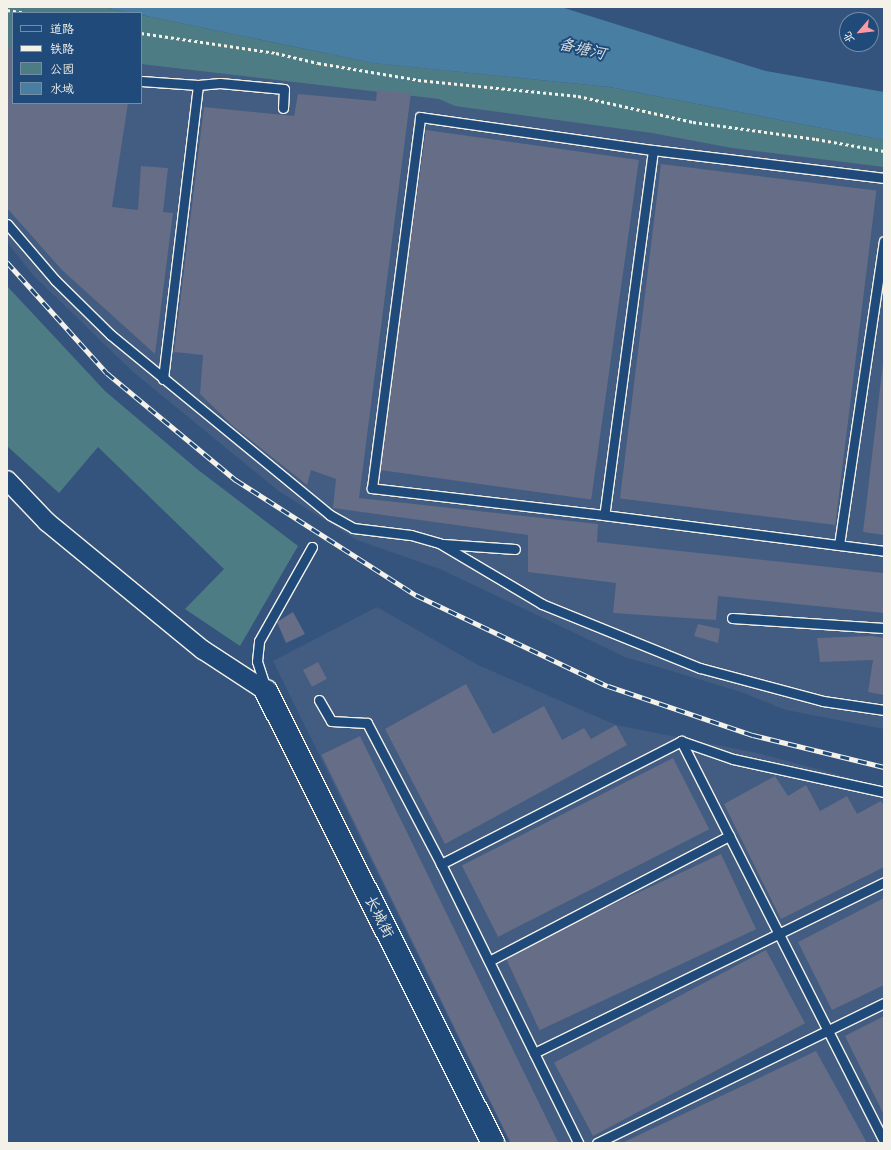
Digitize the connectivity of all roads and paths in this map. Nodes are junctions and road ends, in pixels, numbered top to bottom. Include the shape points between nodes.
1 (7, 10) edge
2 (19, 12) edge
3 (142, 33) edge
4 (142, 81) edge
5 (198, 86) junction
6 (283, 108) dead end
7 (653, 150) junction
8 (884, 151) edge
9 (884, 178) edge
10 (7, 224) edge
11 (884, 241) edge
12 (164, 379) junction
13 (7, 480) edge
14 (604, 515) junction
15 (439, 543) junction
16 (839, 545) junction
17 (312, 547) dead end
18 (515, 549) dead end
19 (884, 551) edge
20 (732, 618) dead end
21 (884, 628) edge
22 (266, 691) junction
23 (319, 700) dead end
24 (884, 710) edge
25 (681, 741) junction
26 (884, 792) edge
27 (729, 836) junction
28 (441, 864) junction
29 (884, 882) edge
30 (778, 933) junction
31 (489, 961) junction
32 (884, 1003) edge
33 (828, 1031) junction
34 (534, 1053) junction
35 (884, 1142) edge
36 (493, 1143) edge
37 (578, 1143) edge
38 (597, 1143) edge

1 - 2 path
3 - 8 path via 276,52 318,63 418,80 578,96 693,122
4 - 5 lane
5 - 6 lane via 220,83 284,89
5 - 12 lane
7 - 9 lane
7 - 14 lane
7 - 14 lane via 420,117 372,488
10 - 12 lane via 55,280 111,335
11 - 16 lane
12 - 15 lane via 328,518 353,528 411,535
13 - 22 street via 47,522 203,650
14 - 16 lane
15 - 18 lane
15 - 24 lane via 542,604 700,668 823,701
16 - 19 lane
17 - 22 lane via 260,641 257,662
20 - 21 lane
22 - 36 street, 长城街
23 - 28 lane via 331,721 367,723
25 - 26 lane via 733,759
25 - 27 lane
25 - 28 lane
27 - 30 lane
27 - 31 lane
28 - 31 lane
29 - 30 lane
30 - 33 lane
30 - 34 lane
31 - 34 lane
32 - 33 lane
33 - 35 lane
33 - 38 lane
34 - 37 lane

